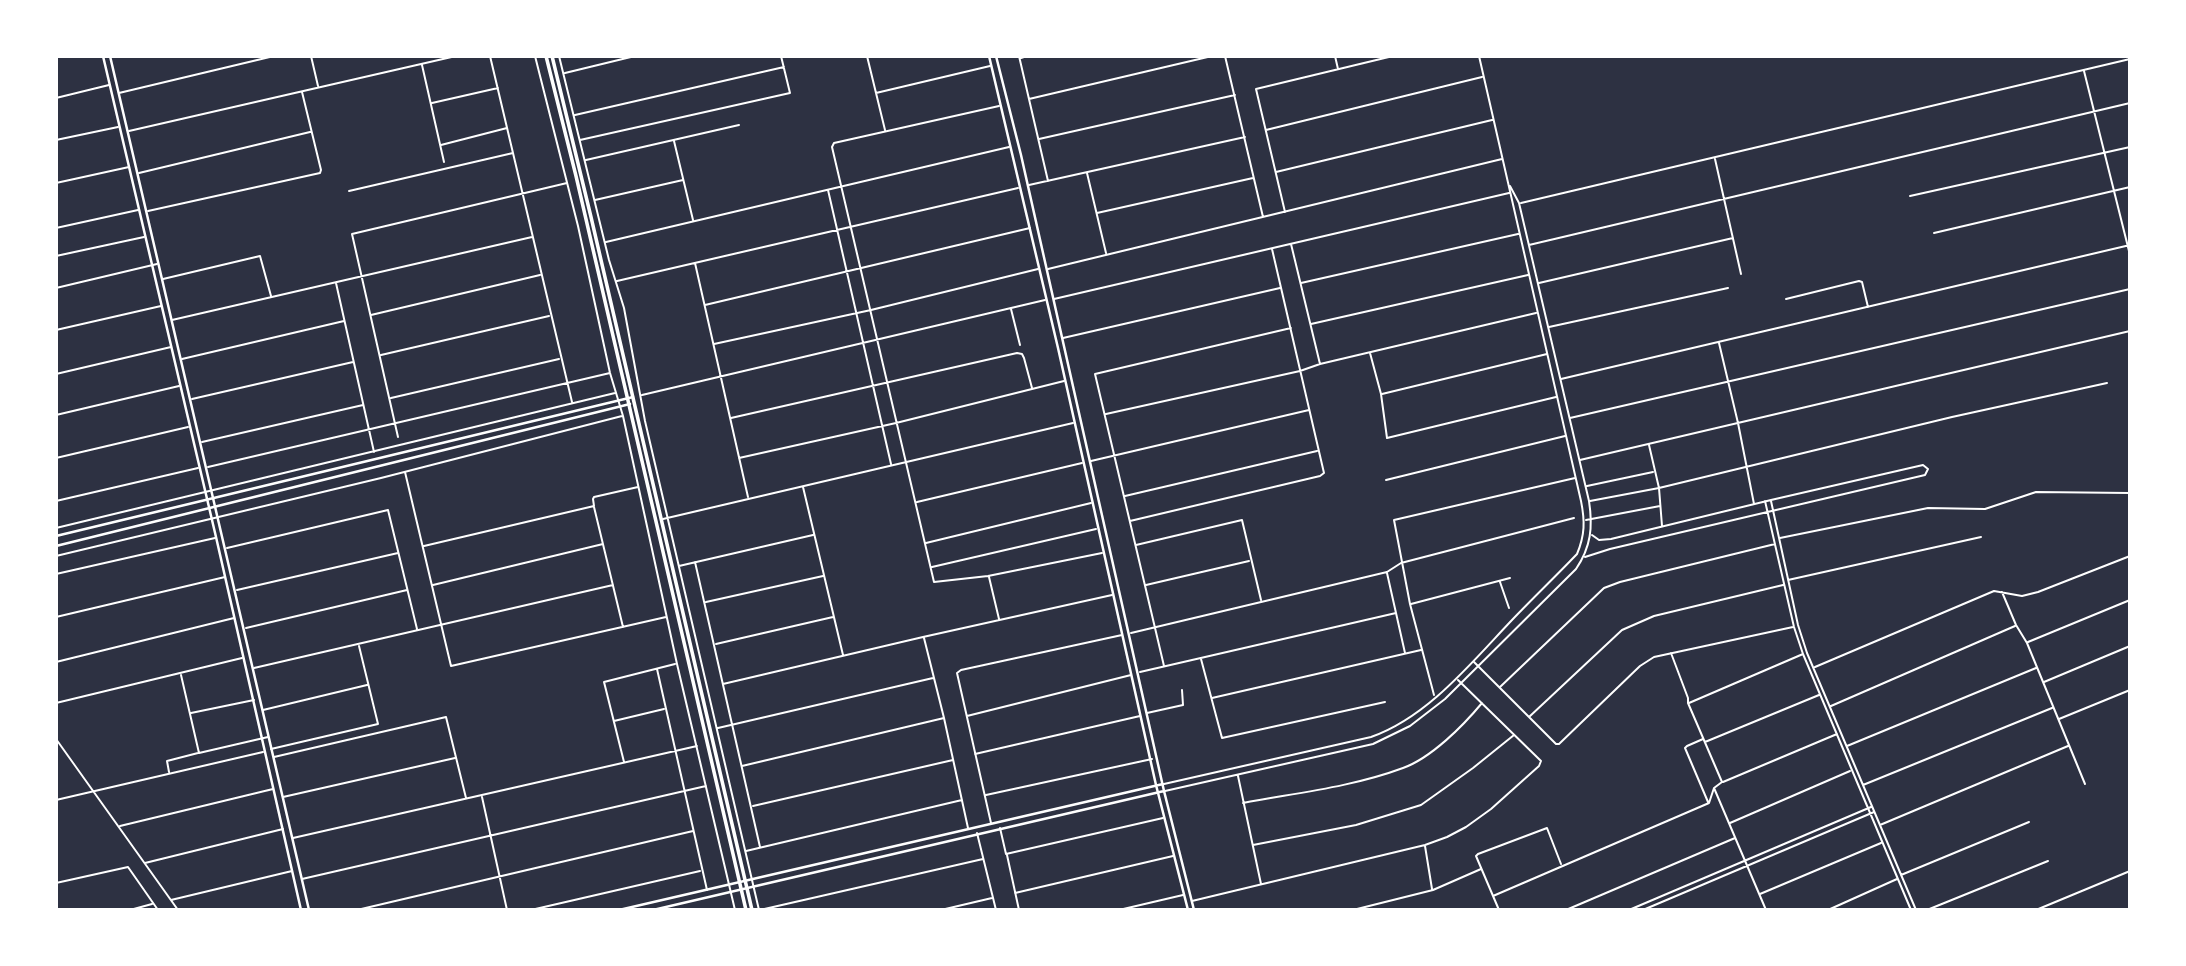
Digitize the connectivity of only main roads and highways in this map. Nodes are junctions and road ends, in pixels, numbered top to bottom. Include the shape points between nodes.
1 (546, 56) edge
2 (552, 56) edge
3 (630, 398) junction
4 (631, 404) junction
5 (674, 545) road end
6 (668, 546) junction
7 (742, 882) junction
8 (744, 889) junction
9 (746, 910) edge
10 (752, 910) edge

1 - 3 highway
2 - 3 highway
3 - 4 highway
4 - 6 highway
4 - 7 highway
5 - 6 highway
6 - 7 highway
7 - 8 highway
8 - 9 highway
8 - 10 highway

